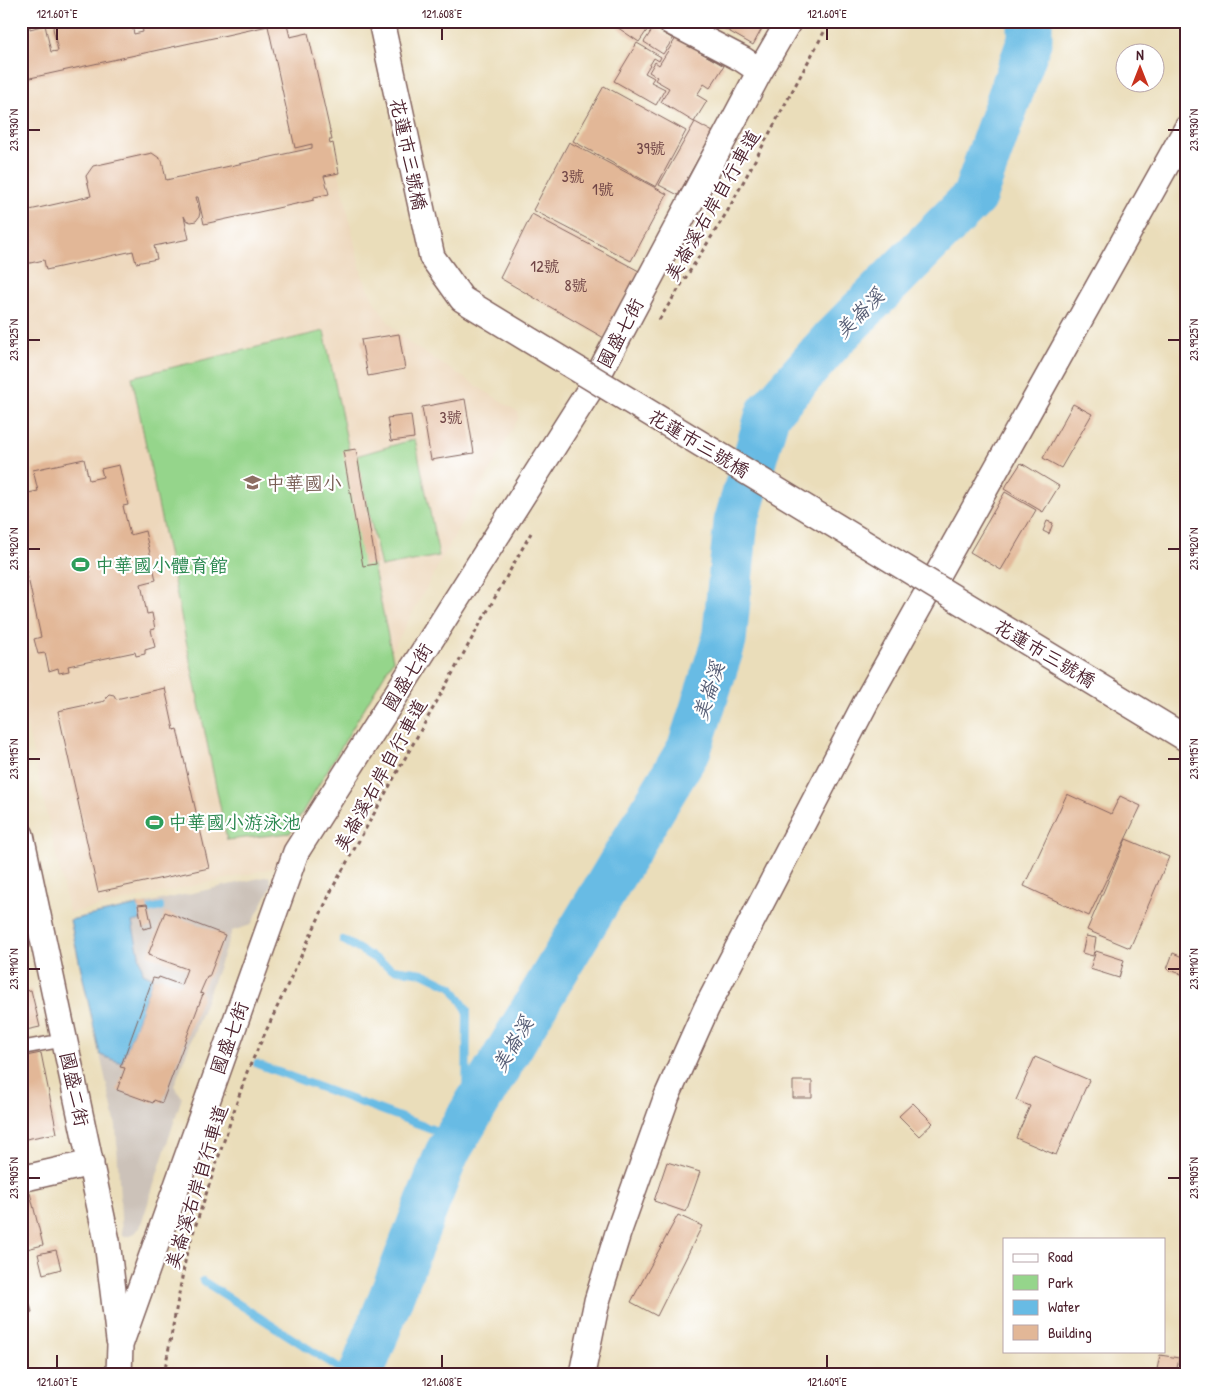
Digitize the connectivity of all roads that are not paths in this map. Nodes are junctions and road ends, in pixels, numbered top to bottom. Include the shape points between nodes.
1 (381, 21) edge
2 (669, 21) edge
3 (789, 21) edge
4 (760, 71) junction
5 (1187, 128) edge
6 (1187, 739) edge
7 (21, 835) edge
8 (64, 1040) junction
9 (21, 1048) edge
10 (91, 1163) junction
11 (21, 1178) edge
12 (120, 1345) junction
13 (119, 1374) edge
14 (582, 1374) edge

1 - 6 street, 花蓮市三號橋, bridge via 432,257 462,299
2 - 4 street
3 - 4 street, 國盛七街
4 - 12 street, 國盛七街 via 594,383 296,852
5 - 14 street via 866,702 706,1009 668,1096 618,1233 597,1301
7 - 8 street, 國盛二街
8 - 9 lane
8 - 10 street, 國盛二街
10 - 11 street
10 - 12 street, 國盛二街 via 107,1241
12 - 13 street, 國盛七街

